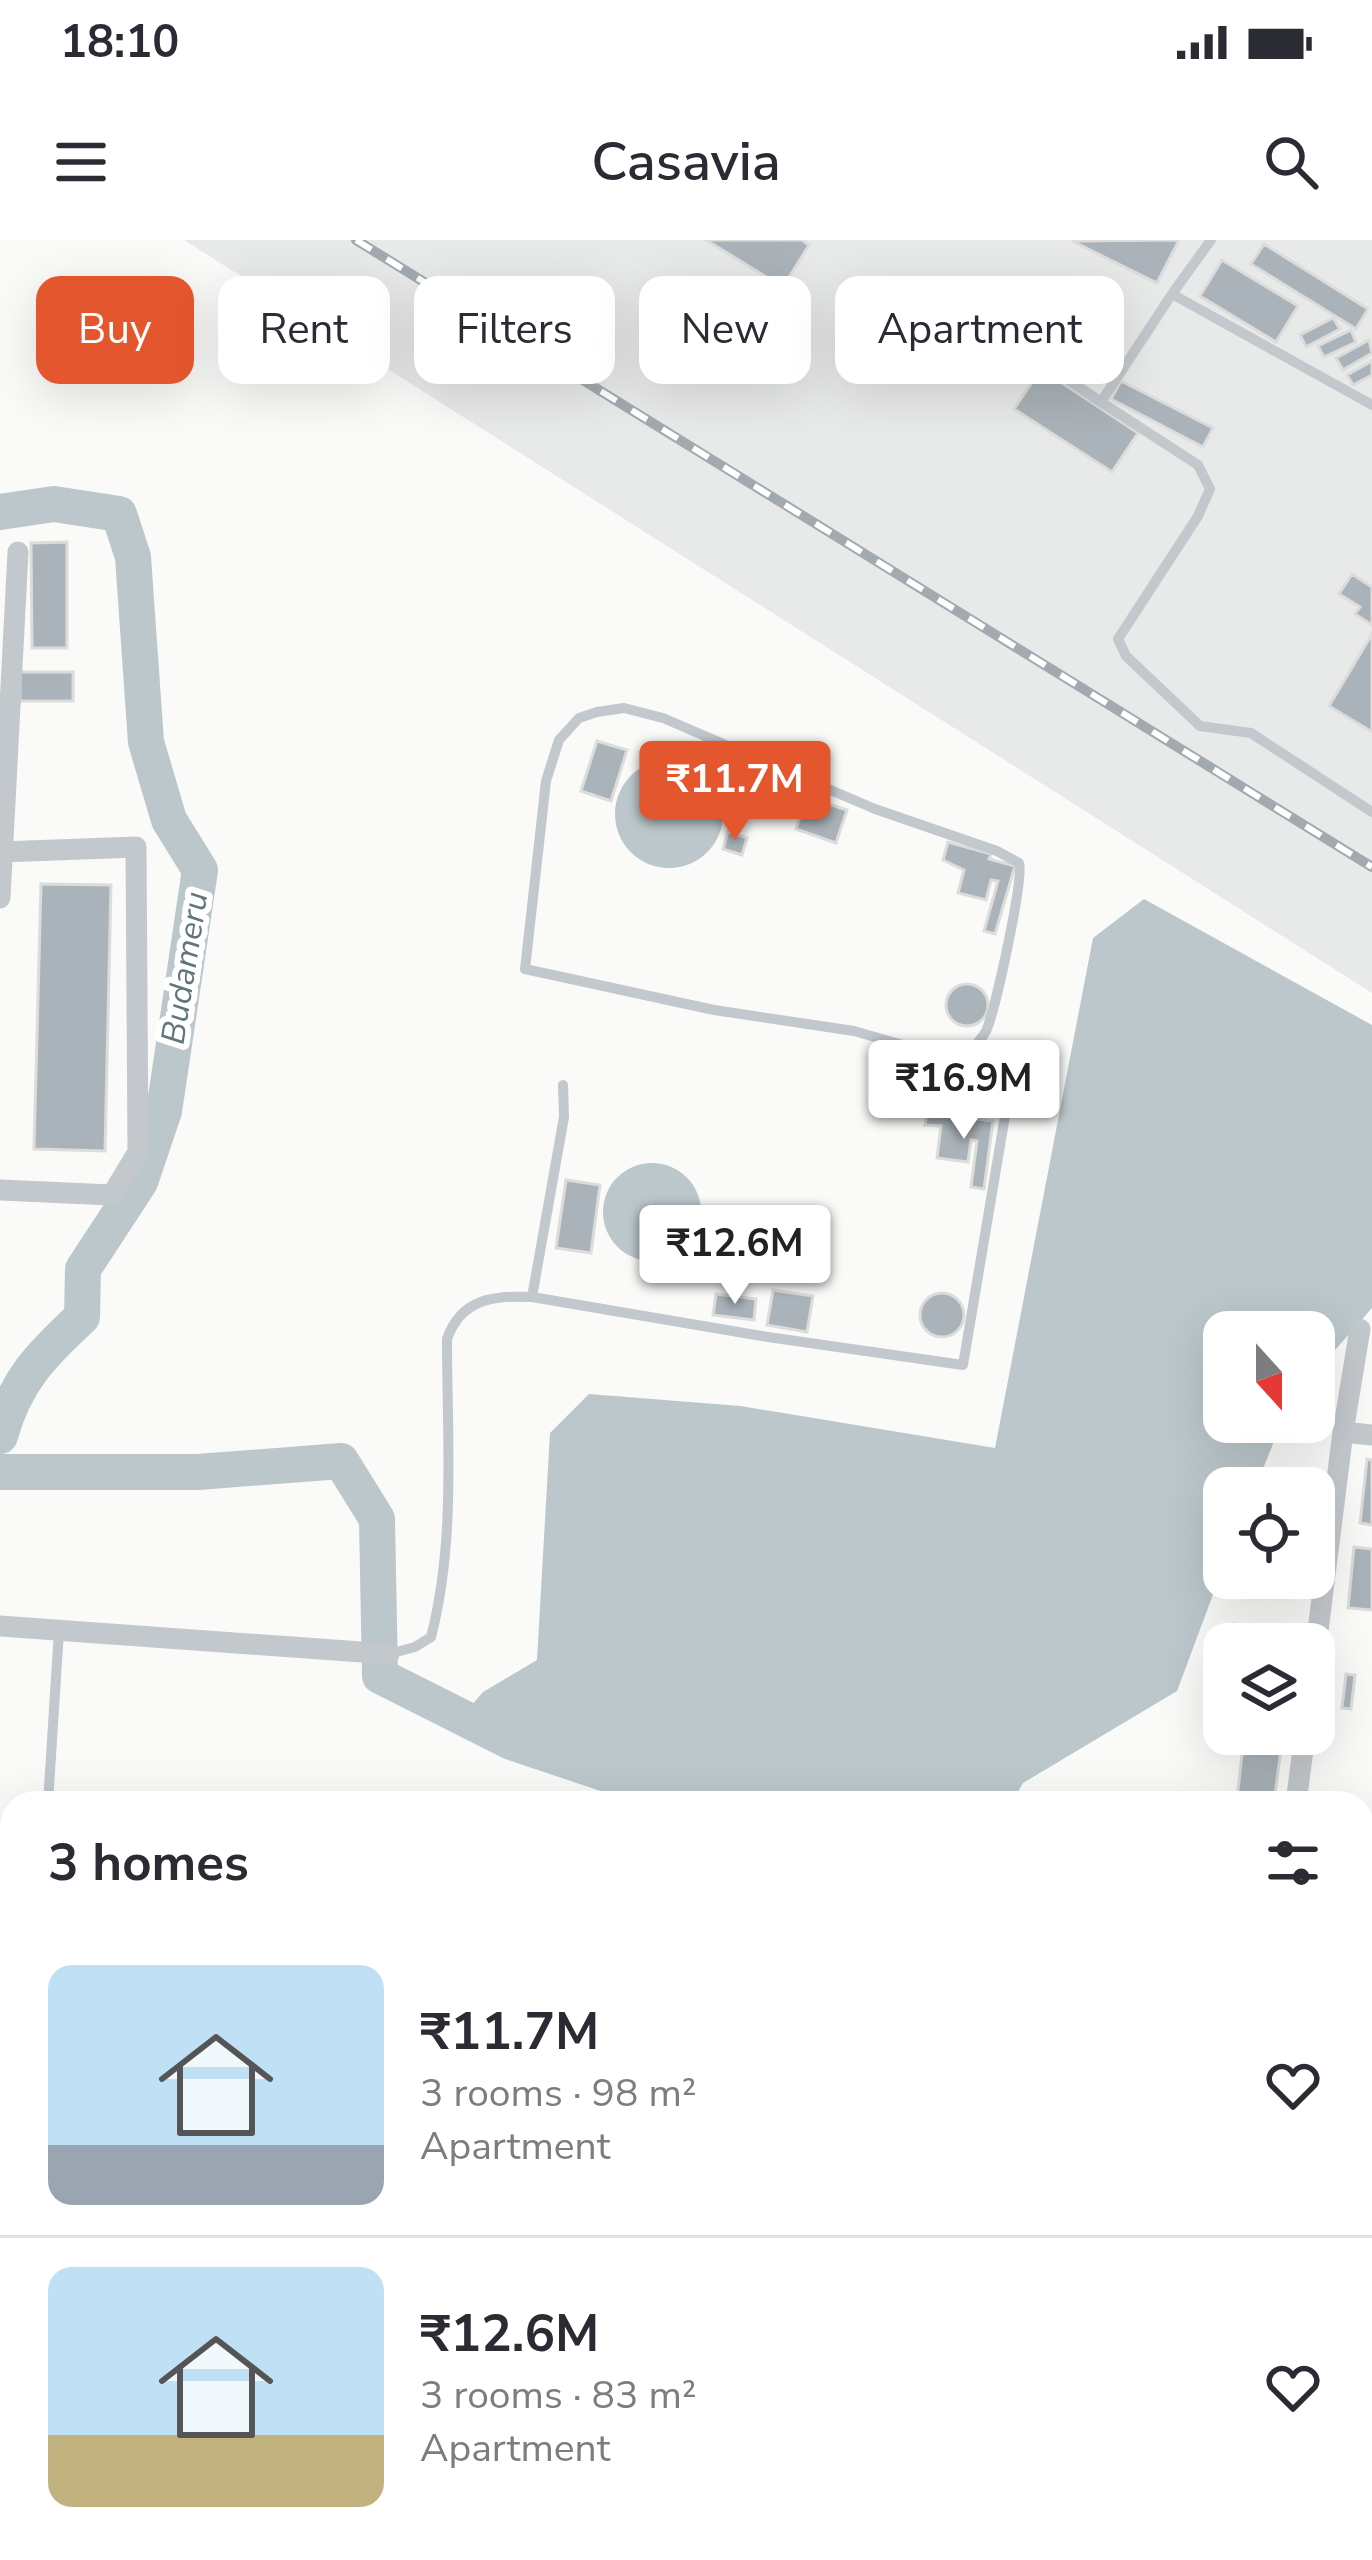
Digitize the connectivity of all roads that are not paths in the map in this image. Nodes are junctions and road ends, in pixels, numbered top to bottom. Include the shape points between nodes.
1 (1211, 240) edge
2 (1172, 294) junction
3 (1075, 384) edge
4 (1101, 402) junction
5 (1372, 405) edge
6 (18, 552) dead end
7 (1372, 812) edge
8 (1, 852) edge
9 (0, 898) edge
10 (962, 1062) junction
11 (563, 1085) dead end
12 (0, 1190) edge
13 (532, 1297) junction
14 (1360, 1329) dead end
15 (1343, 1432) junction
16 (1372, 1436) edge
17 (1319, 1623) edge
18 (0, 1626) edge
19 (59, 1631) junction
20 (389, 1654) joint
21 (1302, 1755) edge
22 (49, 1791) edge
23 (1298, 1791) edge

1 - 2 lane
2 - 4 lane
2 - 5 lane
3 - 4 lane
4 - 7 lane via 1198,465 1210,489 1118,639 1126,656 1200,726 1251,733
6 - 8 street
8 - 9 street
8 - 12 street via 136,847 138,1152 112,1196
10 - 10 lane via 985,1033 1019,863 644,713 597,712 559,740 546,782 525,969 854,1031
10 - 13 lane via 1002,1101 1005,1116 963,1365
11 - 13 lane
13 - 20 lane via 494,1298 454,1318 447,1339 447,1556 436,1618 431,1637
14 - 15 street
15 - 16 street
15 - 17 street
18 - 19 street
19 - 20 street
19 - 22 lane
21 - 23 street

